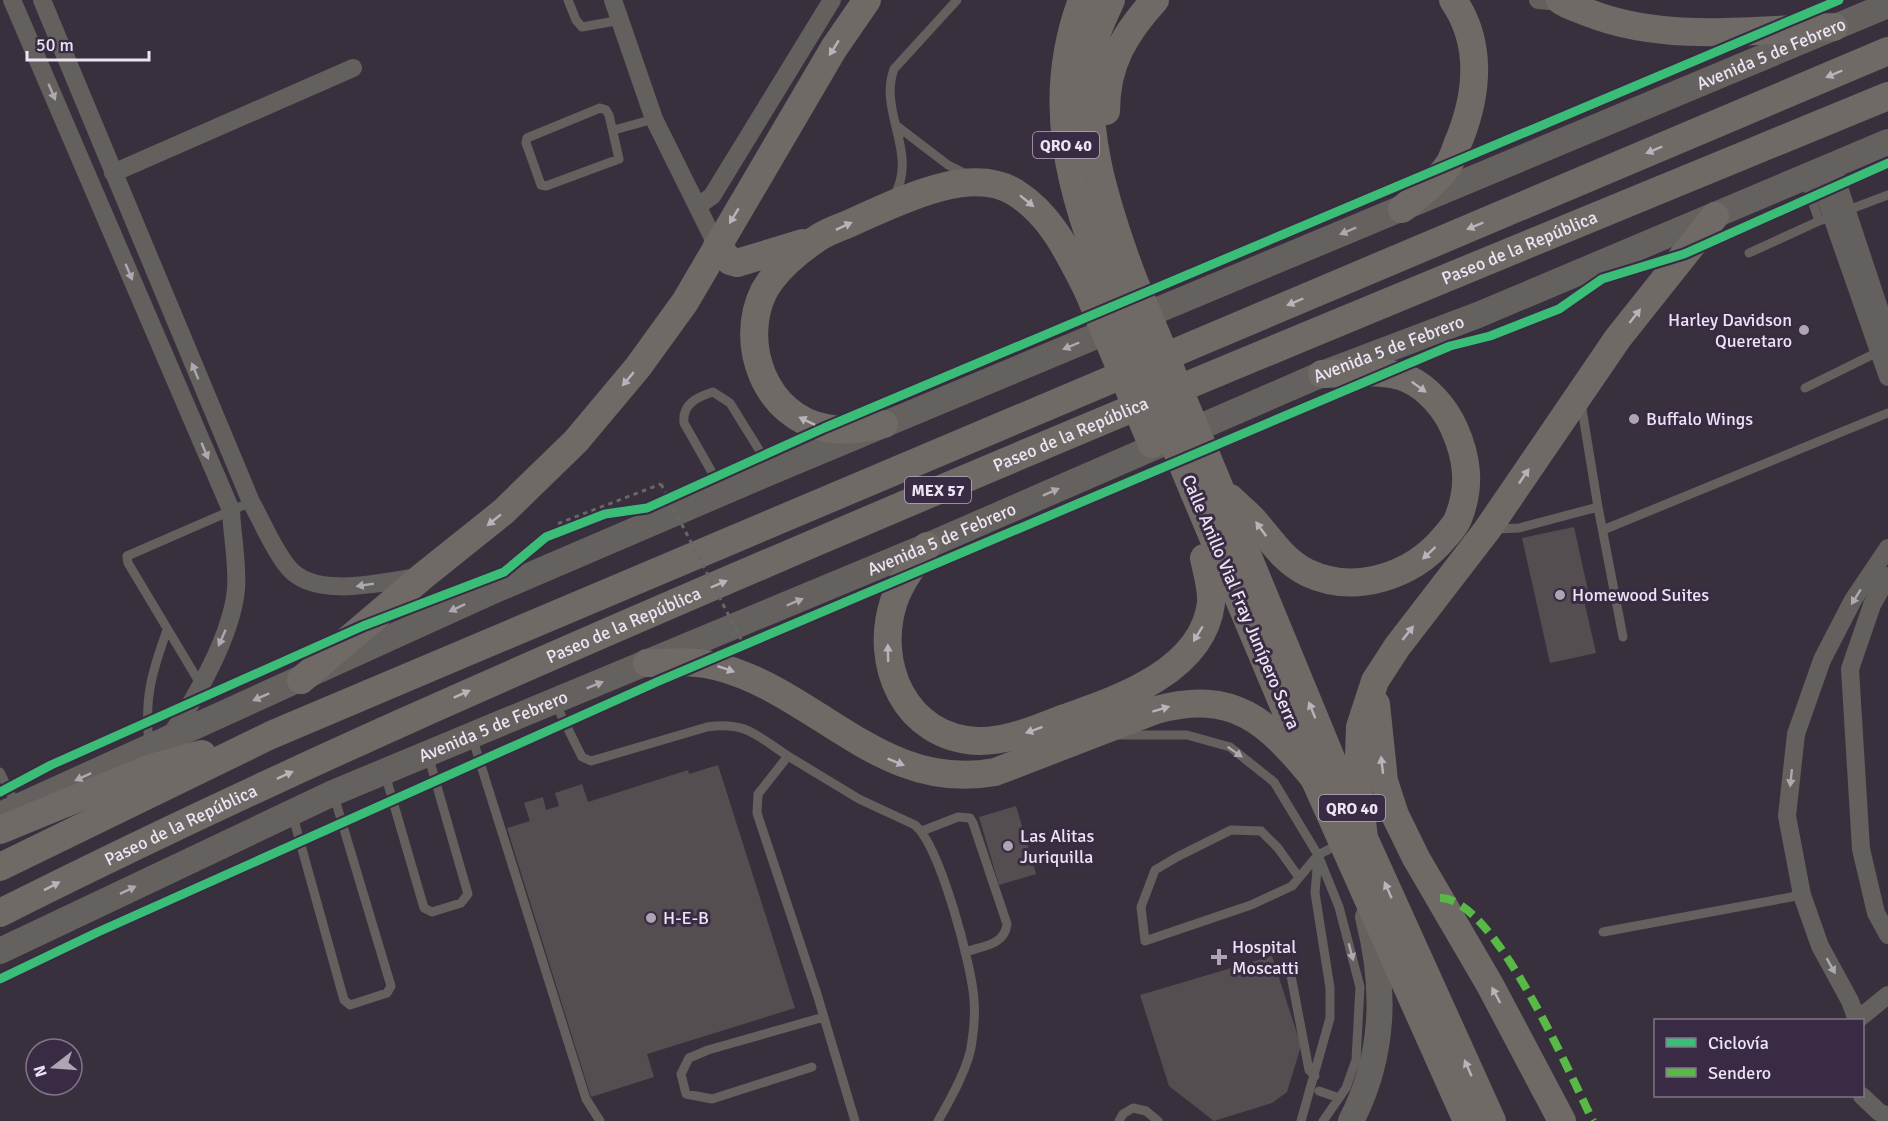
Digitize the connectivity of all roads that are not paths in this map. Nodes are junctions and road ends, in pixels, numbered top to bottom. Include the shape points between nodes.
1 (12, 0) edge
2 (42, 0) edge
3 (568, 0) edge
4 (613, 0) edge
5 (832, 0) edge
6 (867, 0) edge
7 (957, 0) edge
8 (1082, 0) edge
9 (1111, 0) edge
10 (1155, 0) edge
11 (1454, 0) edge
12 (1554, 1) edge
13 (1888, 5) edge
14 (621, 20) junction
15 (1834, 27) junction
16 (1888, 51) edge
17 (353, 69) dead end
18 (1888, 96) edge
19 (654, 119) junction
20 (897, 126) junction
21 (614, 130) junction
22 (1888, 142) edge
23 (1817, 171) junction
24 (113, 173) junction
25 (982, 182) junction
26 (1888, 195) edge
27 (126, 205) junction
28 (698, 206) junction
29 (888, 206) junction
30 (1107, 206) junction
31 (1402, 209) junction
32 (104, 215) junction
33 (1714, 216) junction
34 (1832, 216) junction
35 (816, 239) junction
36 (717, 246) junction
37 (1749, 253) dead end
38 (1110, 284) junction
39 (1885, 344) edge
40 (1322, 374) junction
41 (1888, 377) edge
42 (1805, 388) dead end
43 (1580, 394) junction
44 (1888, 413) edge
45 (884, 424) junction
46 (772, 471) junction
47 (1201, 488) junction
48 (723, 492) junction
49 (251, 502) junction
50 (1598, 507) junction
51 (231, 510) junction
52 (1487, 530) junction
53 (1602, 530) junction
54 (927, 546) junction
55 (1888, 548) edge
56 (1204, 558) junction
57 (423, 576) junction
58 (1888, 576) edge
59 (167, 630) junction
60 (1623, 637) dead end
61 (1822, 660) junction
62 (647, 663) junction
63 (1850, 669) junction
64 (301, 680) junction
65 (1375, 681) junction
66 (201, 685) junction
67 (554, 702) junction
68 (1287, 708) junction
69 (1097, 733) junction
70 (271, 735) junction
71 (472, 735) junction
72 (160, 741) junction
73 (428, 754) junction
74 (788, 756) junction
75 (0, 772) edge
76 (385, 772) junction
77 (1314, 778) junction
78 (333, 793) junction
79 (8, 811) edge
80 (292, 811) junction
81 (0, 830) edge
82 (922, 831) junction
83 (1353, 840) junction
84 (1318, 855) junction
85 (0, 867) edge
86 (1298, 876) junction
87 (1359, 879) junction
88 (1802, 895) junction
89 (0, 913) edge
90 (1603, 932) dead end
91 (1888, 935) edge
92 (0, 951) edge
93 (965, 952) junction
94 (1289, 965) dead end
95 (1888, 994) edge
96 (824, 1017) junction
97 (1857, 1019) edge
98 (1858, 1019) edge
99 (812, 1068) dead end
100 (1315, 1076) junction
101 (1319, 1090) dead end
102 (1864, 1097) edge
103 (1339, 1098) junction
104 (1888, 1116) edge
105 (600, 1121) edge
106 (855, 1121) edge
107 (938, 1121) edge
108 (1119, 1121) edge
109 (1158, 1121) edge
110 (1301, 1121) edge
111 (1323, 1121) edge
112 (1351, 1121) edge
113 (1467, 1121) edge
114 (1492, 1121) edge
115 (1562, 1121) edge

1 -> 32 street
2 - 24 street
3 - 14 lane via 582,27
4 - 14 street
5 - 28 street via 712,196
6 -> 36 highway via 834,48
7 - 20 lane via 894,69 889,96
8 - 38 highway, Calle Anillo Vial Fray Junípero Serra / QRO 40 via 1072,27 1063,81 1064,133 1084,225
9 - 30 highway, Calle Anillo Vial Fray Junípero Serra / QRO 40 via 1095,41 1090,95 1094,145
10 - 30 highway via 1130,28 1116,53 1106,102
11 - 31 highway via 1474,48 1474,91 1450,162 1434,183
12 - 15 highway via 1641,27 1708,32
13 - 15 main road, Avenida 5 de Febrero
14 - 19 street
15 - 31 main road, Avenida 5 de Febrero
16 -> 70 highway, Paseo de la República / MEX 57
17 - 24 street
89 -> 18 highway, Paseo de la República / MEX 57 via 253,790 534,663 957,482
19 - 21 lane
19 - 28 street
20 - 25 lane via 948,165
20 - 29 lane via 903,148 902,170
21 - 21 lane via 606,110 600,108 530,134 526,143 538,182 546,186 619,159
22 - 23 main road, Avenida 5 de Febrero
23 - 33 main road, Avenida 5 de Febrero
23 - 34 street
24 - 27 street
25 - 29 highway via 948,184
25 -> 38 highway via 1015,192 1043,214 1067,249
26 - 34 lane
27 - 32 street
49 -> 27 street
28 - 36 street
35 -> 29 highway
30 - 38 highway, Calle Anillo Vial Fray Junípero Serra / QRO 40
31 -> 45 main road, Avenida 5 de Febrero
32 -> 51 street
33 - 40 main road, Avenida 5 de Febrero via 1478,315
43 -> 33 highway via 1618,338
34 - 37 lane
34 - 39 street
35 - 36 highway via 737,263 730,261
45 -> 35 highway via 854,431 824,428 806,421 776,398 758,364 754,327 765,290 776,274
36 -> 57 highway via 685,302 638,367 576,441 503,512
38 - 47 highway, Calle Anillo Vial Fray Junípero Serra / QRO 40, bridge
38 - 47 highway, bridge
39 - 41 street
39 - 42 lane
40 -> 47 highway via 1386,374 1408,379 1448,414 1466,458 1467,480 1459,517 1428,556 1381,578 1350,583 1310,574 1272,545 1255,522
54 -> 40 main road, Avenida 5 de Febrero
43 - 50 lane
52 -> 43 highway
44 - 53 lane
45 - 46 main road, Avenida 5 de Febrero
46 - 48 main road, Avenida 5 de Febrero
46 - 48 lane via 730,404 713,392 705,395 687,406 684,423
47 - 56 highway
47 - 68 highway, Calle Anillo Vial Fray Junípero Serra / QRO 40
83 -> 47 highway, Calle Anillo Vial Fray Junípero Serra / QRO 40
48 -> 64 main road, Avenida 5 de Febrero via 493,591
49 - 51 lane
57 -> 49 street via 350,588 317,584 289,569
50 - 52 lane via 1519,528
50 - 53 lane
51 - 59 lane via 127,556
51 -> 66 street via 236,589 229,623
65 -> 52 highway
53 - 60 lane
56 -> 54 highway via 1211,588 1206,621 1189,649 1171,668 1127,696 1007,739 977,741 948,735 922,720 899,694 888,664 894,601
62 -> 54 main road, Avenida 5 de Febrero
55 -> 61 street via 1853,600
56 - 68 highway
57 - 64 highway
58 - 63 street via 1872,604
59 - 66 lane
59 - 72 lane via 151,675 147,722
61 - 63 street
61 -> 88 street via 1796,734 1787,816
67 -> 62 main road, Avenida 5 de Febrero
62 -> 69 highway via 714,665 748,676 891,760 920,771 972,777
63 - 91 street via 1861,849 1876,913
64 -> 72 main road, Avenida 5 de Febrero
65 - 83 highway via 1360,727
115 -> 65 highway via 1395,815 1384,782
66 - 72 street via 194,701
67 - 71 main road, Avenida 5 de Febrero
67 - 74 lane via 586,760 726,724 744,728
68 - 77 highway, Calle Anillo Vial Fray Junípero Serra / QRO 40
69 -> 77 highway via 1183,703 1229,706 1255,718 1287,745
69 -> 84 lane via 1139,737 1187,735 1230,747 1274,782
70 - 81 highway via 151,768
70 - 85 highway, Paseo de la República / MEX 57
71 - 73 main road, Avenida 5 de Febrero
71 - 105 lane via 586,1099
72 -> 79 main road, Avenida 5 de Febrero
73 - 76 main road, Avenida 5 de Febrero
73 - 76 lane via 468,894 461,903 432,912 424,908
74 - 82 lane
74 - 96 lane via 758,794 757,813
75 - 79 lane
76 - 78 main road, Avenida 5 de Febrero
77 - 83 highway, Calle Anillo Vial Fray Junípero Serra / QRO 40
78 - 80 main road, Avenida 5 de Febrero
78 - 80 lane via 391,986 387,993 351,1005 344,1000
92 -> 80 main road, Avenida 5 de Febrero
82 - 93 lane via 937,857
82 - 93 lane via 958,817 970,818 973,823 1007,924 1001,940
83 - 84 lane
83 - 87 highway, Calle Anillo Vial Fray Junípero Serra / QRO 40
114 -> 83 highway, Calle Anillo Vial Fray Junípero Serra / QRO 40
84 - 86 lane
84 - 100 lane via 1315,893 1330,988 1330,1018
84 -> 103 lane via 1339,907 1360,987 1356,1060
86 - 86 lane via 1261,831 1231,830 1155,870 1141,907 1145,941 1251,905 1292,886
87 - 112 main road via 1374,939 1380,1014 1376,1056 1365,1094
87 - 113 highway, Calle Anillo Vial Fray Junípero Serra / QRO 40
88 - 90 lane
88 -> 97 street via 1820,946
93 - 107 lane via 974,1001 972,1044
94 - 100 lane via 1309,1070
95 - 98 street
96 - 99 lane via 708,1050 689,1058 681,1074 686,1094 712,1099
96 - 106 lane
100 - 110 lane
101 - 103 lane
102 - 104 street
103 - 111 lane
108 - 109 lane via 1133,1108 1146,1111

